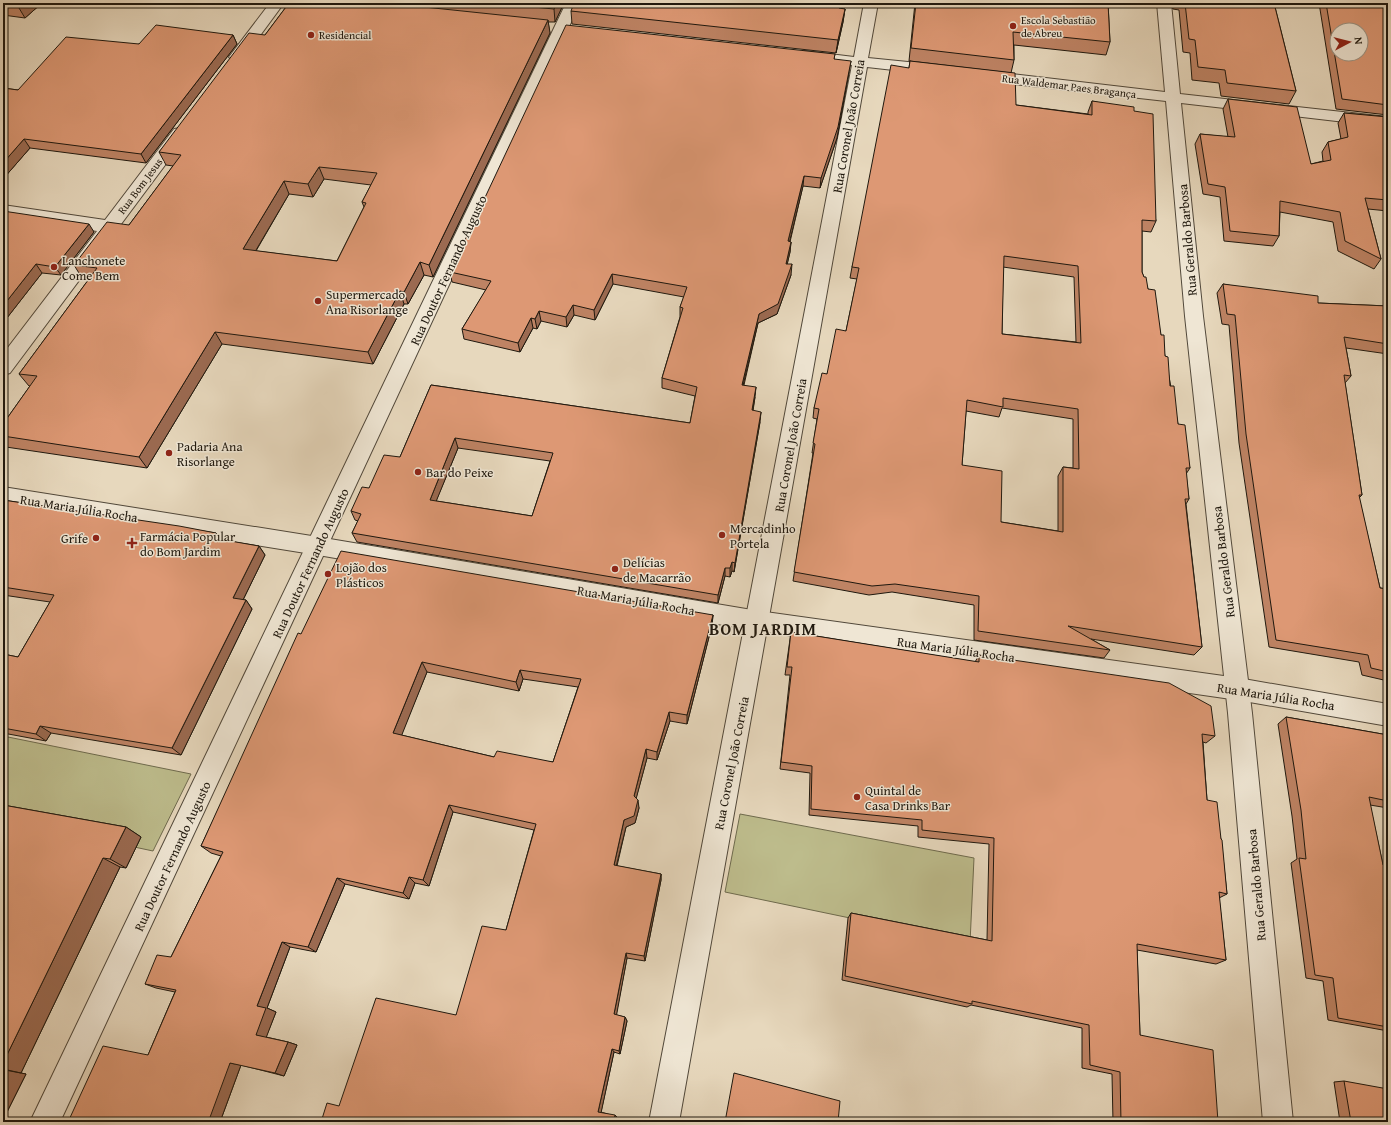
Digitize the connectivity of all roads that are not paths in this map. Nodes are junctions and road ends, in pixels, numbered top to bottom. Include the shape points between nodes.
1 (277, 3) edge
2 (573, 3) edge
3 (870, 3) edge
4 (1164, 3) edge
5 (789, 54) edge
6 (860, 61) junction
7 (229, 67) edge
8 (954, 72) edge
9 (969, 74) edge
10 (1174, 98) junction
11 (191, 118) edge
12 (1388, 122) edge
13 (3, 211) edge
14 (110, 227) junction
15 (3, 368) edge
16 (3, 496) edge
17 (318, 546) junction
18 (758, 621) junction
19 (1238, 689) junction
20 (1388, 715) edge
21 (46, 1122) edge
22 (664, 1122) edge
23 (1278, 1122) edge

1 - 7 street
2 - 17 street, Rua Doutor Fernando Augusto
3 - 6 street, Rua Coronel João Correia
4 - 10 street, Rua Geraldo Barbosa
5 - 6 street
6 - 8 street
6 - 18 street, Rua Coronel João Correia
9 - 10 street, Rua Waldemar Paes Bragança
10 - 12 street, Rua Waldemar Paes Bragança
10 - 19 street, Rua Geraldo Barbosa via 1194,316
11 - 14 street, Rua Bom Jesus
13 - 14 street
14 - 15 street, Rua Bom Jesus
16 - 17 street, Rua Maria Júlia Rocha
17 - 18 street, Rua Maria Júlia Rocha
17 - 21 street, Rua Doutor Fernando Augusto
18 - 19 street, Rua Maria Júlia Rocha
18 - 22 street, Rua Coronel João Correia
19 - 20 street, Rua Maria Júlia Rocha
19 - 23 street, Rua Geraldo Barbosa

